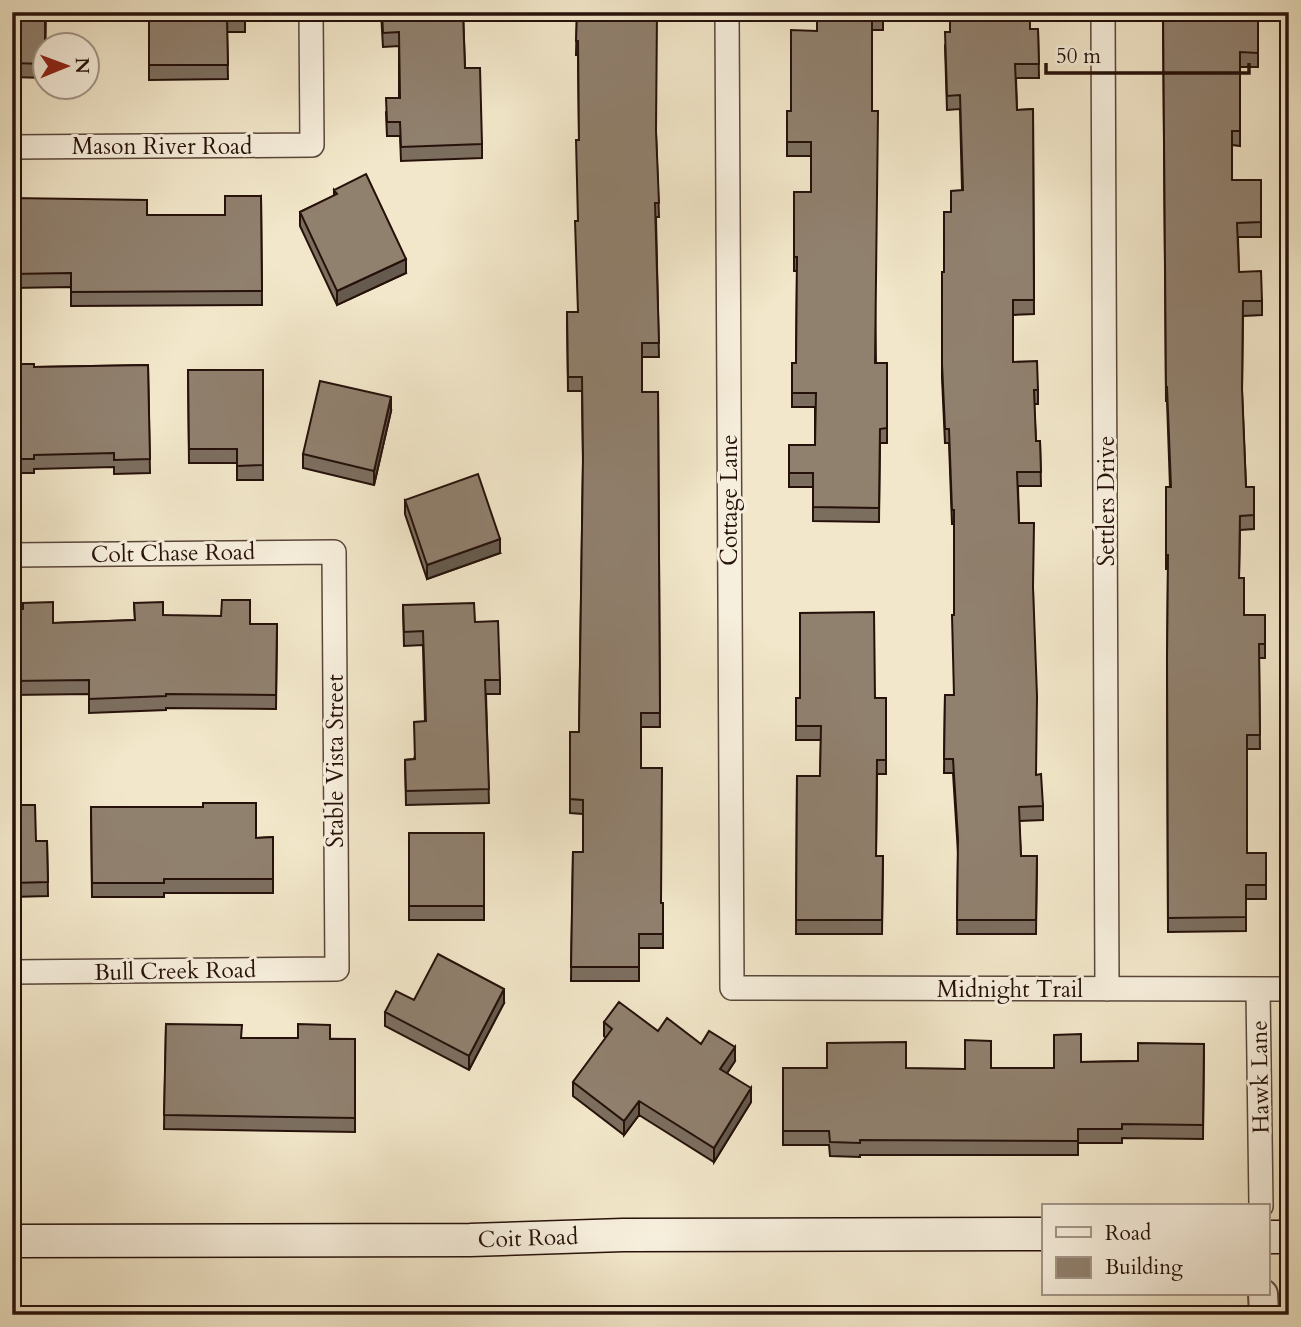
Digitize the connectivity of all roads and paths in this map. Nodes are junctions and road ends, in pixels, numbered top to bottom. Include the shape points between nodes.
1 (311, 12) edge
2 (727, 12) edge
3 (1103, 12) edge
4 (12, 147) edge
5 (334, 552) joint
6 (12, 555) edge
7 (337, 969) joint
8 (12, 972) edge
9 (732, 988) joint
10 (1107, 989) junction
11 (1258, 989) junction
12 (1289, 989) edge
13 (1261, 1204) edge
14 (1042, 1234) edge
15 (1270, 1237) edge
16 (1289, 1237) edge
17 (12, 1241) edge
18 (1264, 1296) edge
19 (1264, 1315) edge

1 - 4 street, Mason River Road via 312,145
2 - 9 street, Cottage Lane
3 - 10 street, Settlers Drive
5 - 6 street, Colt Chase Road
5 - 7 street, Stable Vista Street
7 - 8 street, Bull Creek Road
9 - 10 street, Midnight Trail
10 - 11 street, Midnight Trail
11 - 12 street, Midnight Trail
11 - 13 street, Hawk Lane
14 - 17 main road, Coit Road
15 - 16 main road
18 - 19 street

